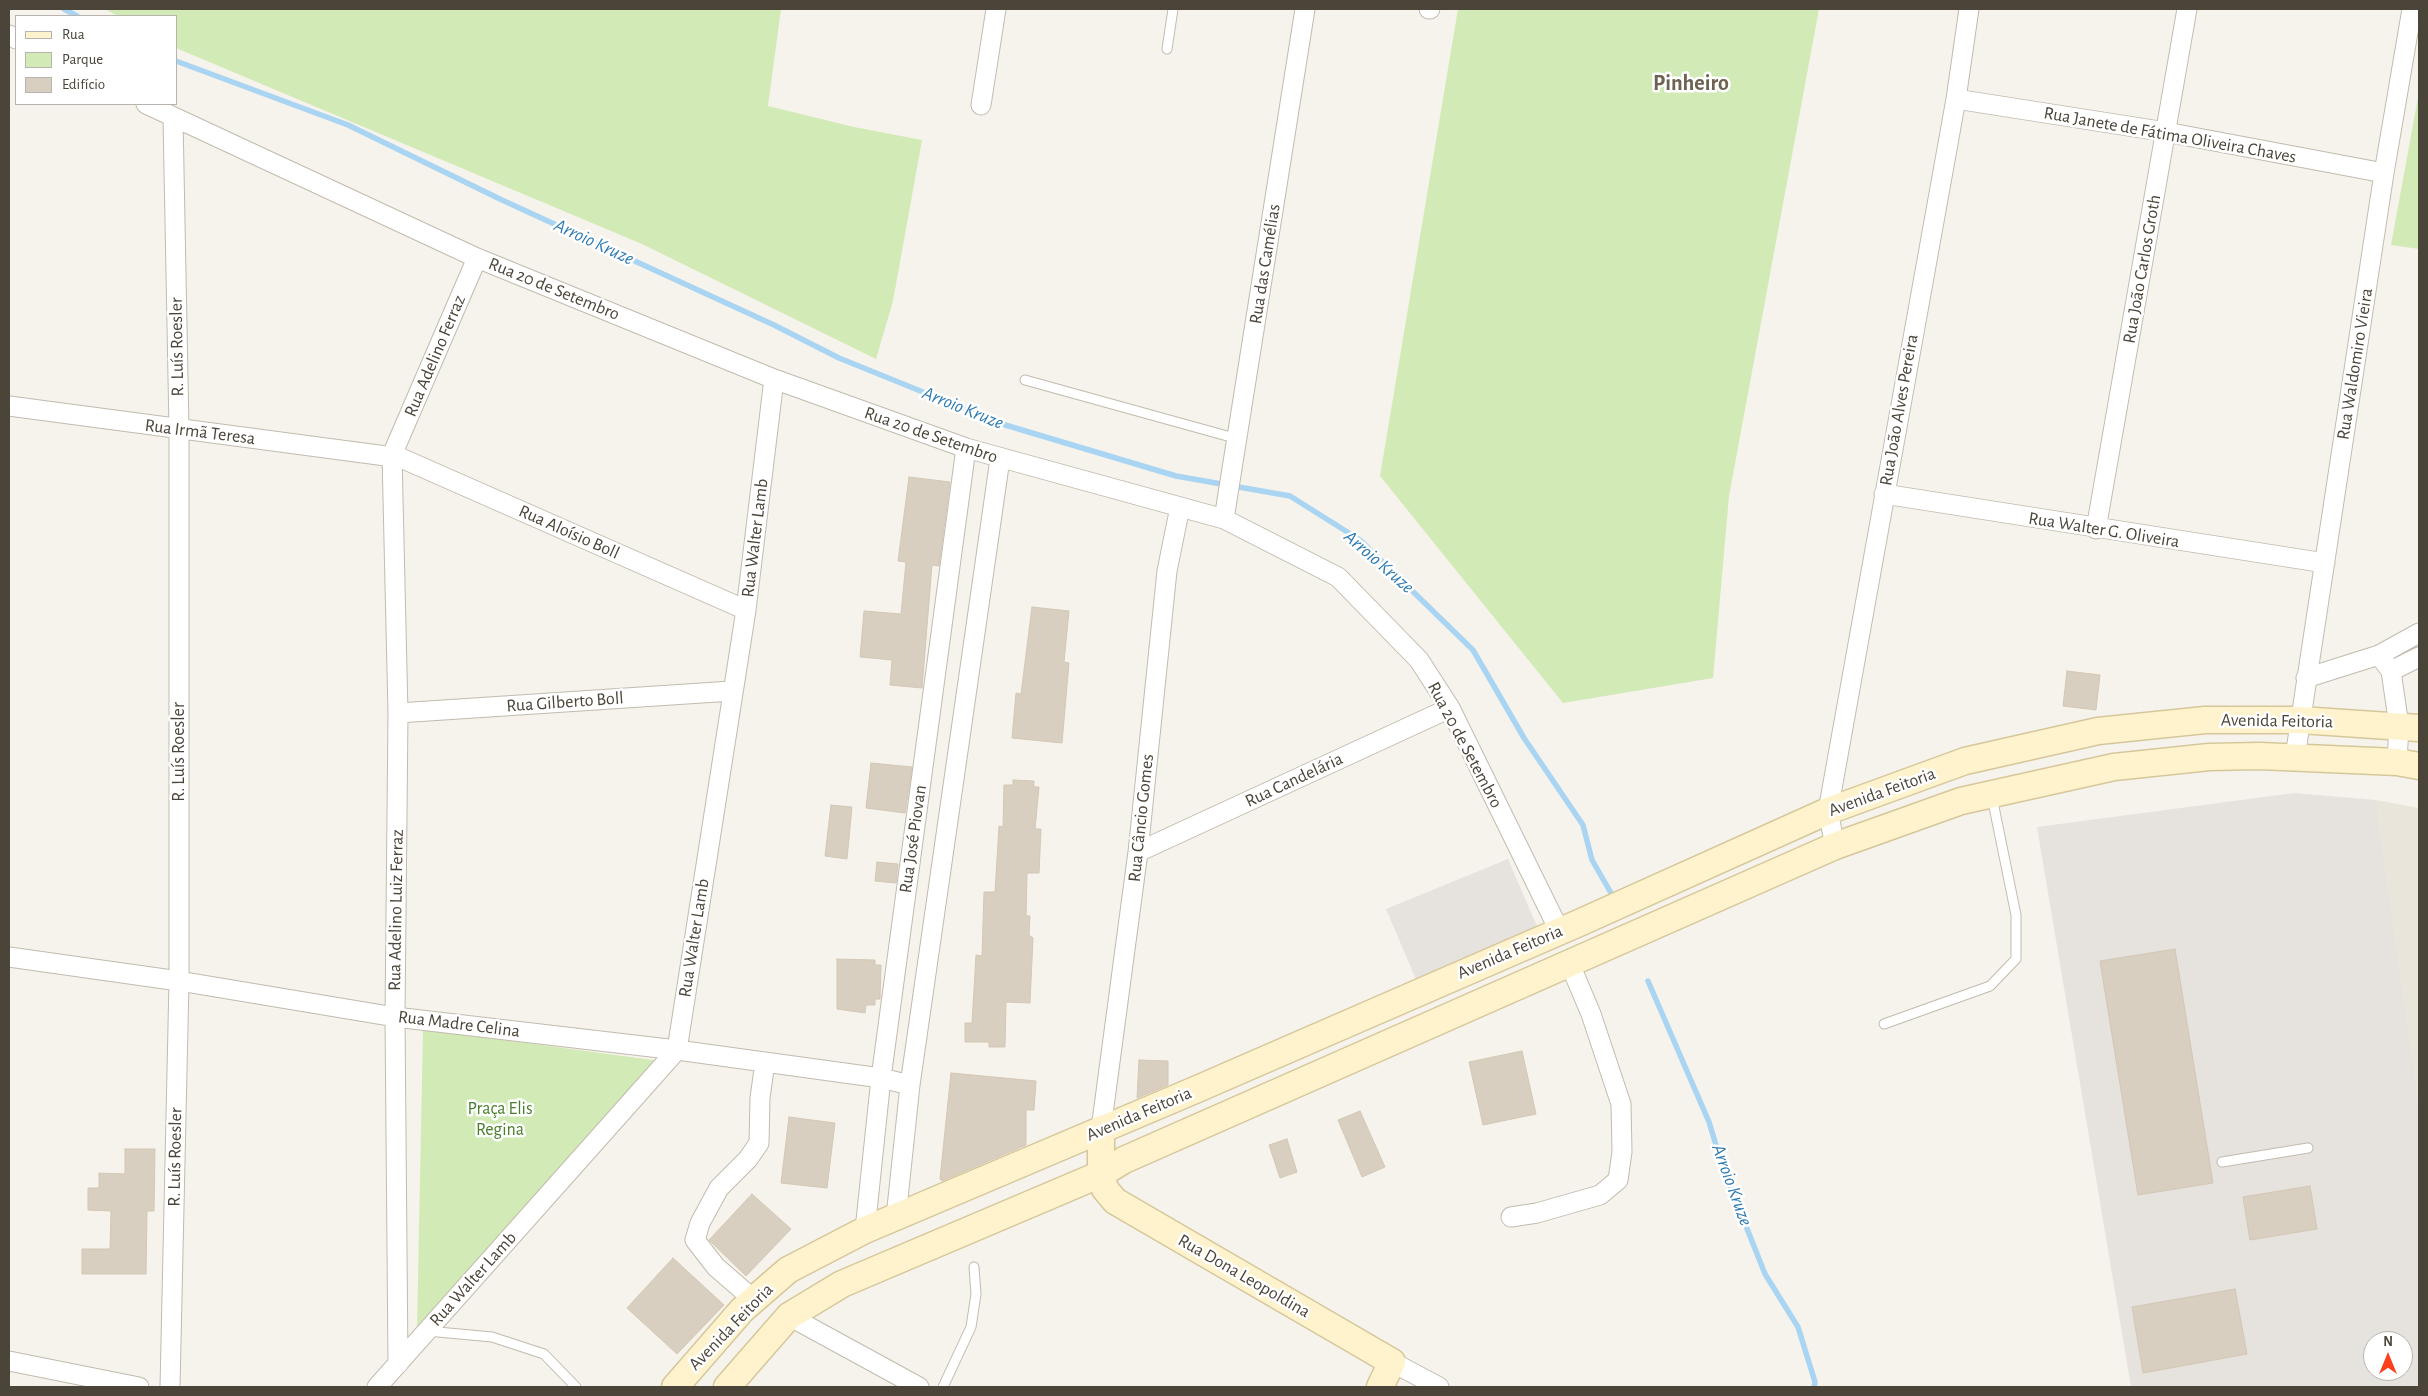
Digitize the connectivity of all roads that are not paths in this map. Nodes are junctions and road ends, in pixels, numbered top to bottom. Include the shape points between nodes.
1 (996, 9) edge
2 (1173, 9) edge
3 (1305, 9) edge
4 (1968, 9) edge
5 (2187, 9) edge
6 (2413, 21) edge
7 (1167, 49) dead end
8 (1956, 99) junction
9 (981, 104) dead end
10 (148, 105) edge
11 (173, 118) junction
12 (2166, 132) junction
13 (2384, 174) junction
14 (477, 258) junction
15 (774, 379) junction
16 (1025, 380) dead end
17 (9, 406) edge
18 (179, 429) junction
19 (1238, 439) junction
20 (966, 448) junction
21 (392, 455) junction
22 (1000, 459) junction
23 (1884, 494) junction
24 (1180, 507) junction
25 (1224, 519) junction
26 (2096, 529) junction
27 (2325, 563) junction
28 (746, 610) junction
29 (2419, 633) edge
30 (2379, 655) junction
31 (2419, 658) edge
32 (2391, 671) junction
33 (2306, 678) junction
34 (732, 691) junction
35 (1450, 708) junction
36 (398, 712) junction
37 (2300, 720) junction
38 (2409, 727) edge
39 (2295, 757) junction
40 (2408, 764) edge
41 (1992, 794) junction
42 (1828, 811) junction
43 (1835, 846) junction
44 (1138, 852) junction
45 (1569, 926) junction
46 (9, 957) edge
47 (1580, 958) junction
48 (179, 981) junction
49 (395, 1016) junction
50 (1884, 1024) dead end
51 (677, 1050) junction
52 (765, 1062) junction
53 (881, 1078) junction
54 (910, 1085) junction
55 (1101, 1129) junction
56 (2308, 1148) dead end
57 (2222, 1162) dead end
58 (1100, 1174) junction
59 (896, 1217) junction
60 (1511, 1217) dead end
61 (865, 1230) junction
62 (974, 1267) dead end
63 (754, 1300) junction
64 (789, 1316) junction
65 (427, 1331) junction
66 (9, 1361) edge
67 (1392, 1362) junction
68 (398, 1364) junction
69 (139, 1387) edge
70 (170, 1387) edge
71 (377, 1387) edge
72 (576, 1387) edge
73 (675, 1387) edge
74 (727, 1387) edge
75 (919, 1387) edge
76 (943, 1387) edge
77 (1380, 1387) edge
78 (1439, 1387) edge

1 - 9 street
2 - 7 lane
3 - 19 street, Rua das Camélias
4 - 8 street, Rua João Alves Pereira
5 - 12 street, Rua João Carlos Groth
6 - 13 street, Rua Waldomiro Vieira
8 - 12 street, Rua Janete de Fátima Oliveira Chaves
8 - 23 street, Rua João Alves Pereira
10 - 11 street, Rua 20 de Setembro
11 - 14 street, Rua 20 de Setembro
11 - 18 street, R. Luís Roesler
12 - 13 street, Rua Janete de Fátima Oliveira Chaves
12 - 26 street, Rua João Carlos Groth
13 - 27 street, Rua Waldomiro Vieira
14 - 15 street, Rua 20 de Setembro
14 - 21 street, Rua Adelino Ferraz
15 - 20 street, Rua 20 de Setembro
15 - 28 street, Rua Walter Lamb
16 - 19 lane
17 - 18 street, Rua Irmã Teresa
18 - 21 street, Rua Irmã Teresa
18 - 48 street, R. Luís Roesler
19 - 25 street, Rua das Camélias
20 - 22 street, Rua 20 de Setembro
20 - 53 street, Rua José Piovan
21 - 28 street, Rua Aloísio Boll
21 - 36 street, Rua Adelino Luiz Ferraz
22 - 24 street, Rua 20 de Setembro
22 - 54 street, Rua José Piovan
23 - 26 street, Rua Walter G. Oliveira
23 - 42 street, Rua João Alves Pereira
24 - 25 street, Rua 20 de Setembro
24 - 44 street, Rua Câncio Gomes via 1167,571
25 - 35 street, Rua 20 de Setembro via 1338,577 1419,660
26 - 27 street, Rua Walter G. Oliveira
27 - 33 street, Rua Waldomiro Vieira
28 - 34 street, Rua Walter Lamb
29 - 30 street
30 - 32 street
30 - 33 street
31 - 32 street
32 - 38 street
33 - 37 street, Rua Waldomiro Vieira
34 - 36 street, Rua Gilberto Boll
34 - 51 street, Rua Walter Lamb
35 - 44 street, Rua Candelária
35 - 45 street, Rua 20 de Setembro
36 - 49 street, Rua Adelino Luiz Ferraz
37 - 38 main road, Avenida Feitoria
37 - 39 street, Rua Waldomiro Vieira
37 - 42 main road, Avenida Feitoria via 2206,720 2098,731 1965,761
38 - 40 street
39 - 40 main road, Avenida Feitoria
39 - 41 main road, Avenida Feitoria via 2209,757 2114,767
41 - 43 main road, Avenida Feitoria via 1961,801
41 - 50 lane via 2016,915 2016,959 1990,986
42 - 43 street
42 - 45 main road, Avenida Feitoria
43 - 47 main road, Avenida Feitoria
44 - 55 street, Rua Câncio Gomes
45 - 47 main road
45 - 55 main road, Avenida Feitoria
46 - 48 street, Rua Madre Celina
47 - 58 main road, Avenida Feitoria via 1124,1160
47 - 60 street via 1591,1014 1621,1104 1622,1152 1618,1180 1600,1195 1538,1213
48 - 49 street, Rua Madre Celina
48 - 70 street, R. Luís Roesler
49 - 51 street, Rua Madre Celina
49 - 68 street, Rua Adelino Luiz Ferraz
51 - 52 street, Rua Madre Celina
51 - 65 street, Rua Walter Lamb
52 - 53 street, Rua Madre Celina
52 - 63 street via 759,1143 719,1188 695,1240 716,1267
53 - 54 street, Rua Madre Celina
53 - 61 street, Rua José Piovan
54 - 59 street, Rua José Piovan
55 - 58 main road, Rua Dona Leopoldina
55 - 59 main road, Avenida Feitoria
56 - 57 lane
58 - 64 main road, Avenida Feitoria via 842,1284
58 - 67 main road, Rua Dona Leopoldina via 1114,1201
59 - 61 main road, Avenida Feitoria
61 - 63 main road, Avenida Feitoria via 788,1270
62 - 76 lane via 976,1294 971,1327
63 - 73 main road, Avenida Feitoria
64 - 74 main road, Avenida Feitoria
64 - 75 street
65 - 68 street, Rua Walter Lamb
65 - 72 lane via 492,1337 544,1354
66 - 69 street
67 - 77 main road
67 - 78 street, Rua Dona Leopoldina
68 - 71 street, Rua Walter Lamb

